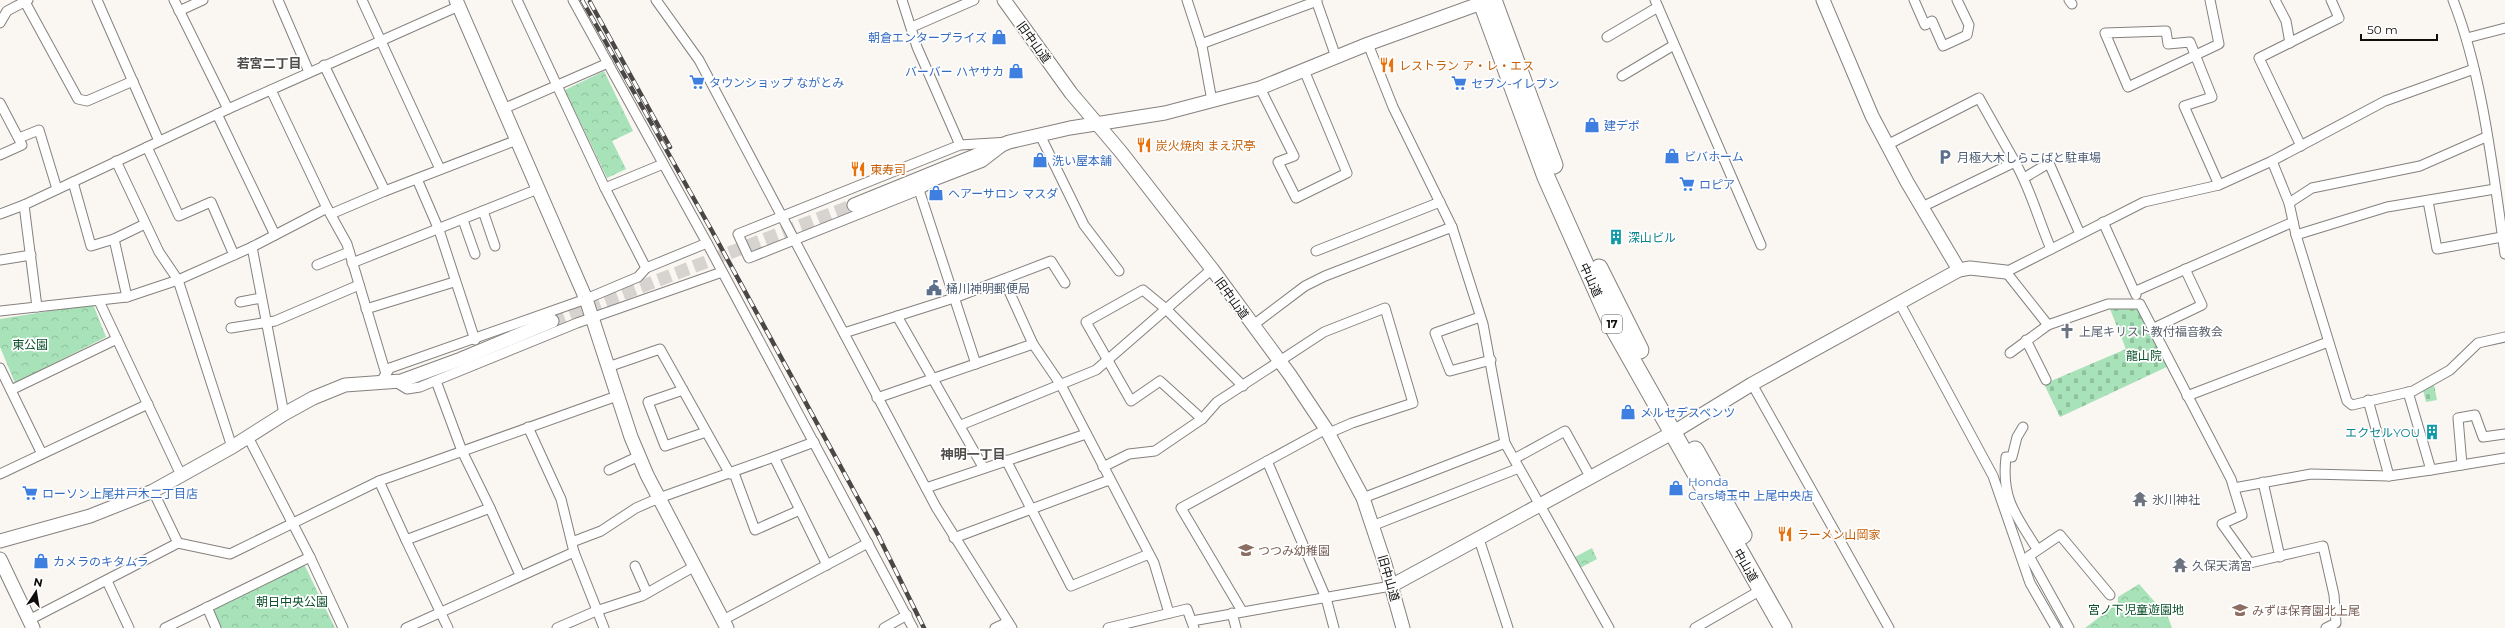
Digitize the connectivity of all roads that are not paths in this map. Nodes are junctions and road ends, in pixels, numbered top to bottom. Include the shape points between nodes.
1 (97, 0) edge
2 (174, 0) edge
3 (203, 0) edge
4 (278, 0) edge
5 (362, 0) edge
6 (517, 0) edge
7 (573, 0) edge
8 (656, 0) edge
9 (902, 0) edge
10 (974, 0) edge
11 (1004, 0) edge
12 (1187, 0) edge
13 (1317, 0) edge
14 (1823, 0) edge
15 (1914, 0) edge
16 (1957, 0) edge
17 (2210, 0) edge
18 (2274, 0) edge
19 (2331, 0) edge
20 (2453, 0) edge
21 (26, 1) edge
22 (1486, 1) edge
23 (457, 3) edge
24 (1657, 4) edge
25 (179, 11) junction
26 (0, 23) edge
27 (912, 27) junction
28 (2505, 28) edge
29 (1607, 37) dead end
30 (2467, 38) junction
31 (380, 40) junction
32 (2290, 42) junction
33 (1202, 44) junction
34 (1368, 44) junction
35 (1674, 45) junction
36 (2195, 56) junction
37 (1336, 57) junction
38 (608, 63) junction
39 (324, 65) junction
40 (2474, 69) junction
41 (1304, 70) junction
42 (309, 72) junction
43 (1622, 76) dead end
44 (133, 81) junction
45 (556, 86) junction
46 (1260, 88) junction
47 (271, 90) junction
48 (1212, 102) junction
49 (0, 103) edge
50 (228, 109) junction
51 (503, 109) junction
52 (217, 114) junction
53 (1095, 124) junction
54 (1040, 135) junction
55 (2486, 137) junction
56 (19, 138) junction
57 (517, 140) junction
58 (159, 141) junction
59 (1009, 142) junction
60 (960, 145) junction
61 (1887, 145) junction
62 (2301, 146) junction
63 (147, 147) junction
64 (0, 155) edge
65 (116, 161) junction
66 (2272, 161) junction
67 (2015, 162) junction
68 (663, 164) junction
69 (440, 169) junction
70 (2024, 178) junction
71 (417, 179) junction
72 (73, 182) junction
73 (2219, 185) junction
74 (606, 188) junction
75 (57, 189) junction
76 (538, 189) junction
77 (2496, 189) junction
78 (919, 190) junction
79 (385, 191) junction
80 (2428, 201) junction
81 (1440, 202) junction
82 (2289, 203) junction
83 (24, 205) junction
84 (854, 205) tunnel mouth
85 (1922, 207) junction
86 (329, 211) junction
87 (483, 211) junction
88 (2502, 211) edge
89 (0, 214) edge
90 (780, 216) junction
91 (463, 220) junction
92 (2103, 222) junction
93 (2293, 222) junction
94 (145, 224) junction
95 (1452, 227) junction
96 (439, 230) junction
97 (2080, 234) junction
98 (275, 235) junction
99 (2296, 235) junction
100 (2502, 237) junction
101 (114, 239) junction
102 (794, 241) junction
103 (707, 243) junction
104 (1760, 245) dead end
105 (495, 246) dead end
106 (252, 247) junction
107 (2050, 249) junction
108 (1316, 251) dead end
109 (349, 252) junction
110 (475, 254) dead end
111 (2505, 254) edge
112 (31, 255) junction
113 (234, 255) junction
114 (0, 260) edge
115 (352, 264) junction
116 (317, 265) dead end
117 (646, 268) junction
118 (1212, 269) junction
119 (2185, 269) junction
120 (1959, 270) junction
121 (1119, 271) dead end
122 (722, 272) junction
123 (2006, 272) junction
124 (178, 280) junction
125 (1004, 280) junction
126 (454, 282) junction
127 (1065, 283) dead end
128 (359, 285) junction
129 (2136, 290) junction
130 (127, 297) junction
131 (261, 298) junction
132 (954, 298) junction
133 (586, 299) junction
134 (100, 301) junction
135 (240, 302) dead end
136 (1900, 302) junction
137 (2137, 303) junction
138 (37, 307) junction
139 (366, 309) junction
140 (1166, 309) junction
141 (0, 311) edge
142 (897, 316) junction
143 (1480, 317) junction
144 (592, 319) junction
145 (552, 321) tunnel mouth
146 (266, 322) junction
147 (2048, 325) junction
148 (1252, 326) junction
149 (231, 328) dead end
150 (2152, 329) junction
151 (844, 334) junction
152 (2505, 337) edge
153 (118, 339) junction
154 (475, 340) junction
155 (2026, 340) junction
156 (2328, 342) junction
157 (1033, 344) junction
158 (2010, 352) dead end
159 (1108, 359) junction
160 (1491, 360) junction
161 (1280, 362) junction
162 (976, 364) junction
163 (608, 367) junction
164 (0, 368) edge
165 (387, 379) junction
166 (932, 379) junction
167 (2046, 380) dead end
168 (436, 381) junction
169 (1752, 384) junction
170 (1061, 385) junction
171 (1243, 386) junction
172 (11, 390) junction
173 (683, 390) junction
174 (2408, 392) junction
175 (617, 396) junction
176 (2187, 396) junction
177 (877, 398) junction
178 (2368, 400) junction
179 (148, 404) junction
180 (284, 414) junction
181 (1202, 419) junction
182 (961, 425) junction
183 (528, 427) junction
184 (2023, 427) dead end
185 (1677, 429) junction
186 (1328, 431) junction
187 (706, 432) junction
188 (1086, 434) junction
189 (2505, 434) edge
190 (248, 438) junction
191 (814, 442) junction
192 (1505, 443) junction
193 (232, 447) junction
194 (462, 451) junction
195 (42, 454) junction
196 (639, 456) junction
197 (774, 457) junction
198 (2505, 458) edge
199 (1514, 459) junction
200 (1006, 460) junction
201 (1267, 461) junction
202 (2462, 465) junction
203 (983, 467) junction
204 (1103, 467) junction
205 (1519, 468) junction
206 (609, 470) dead end
207 (2430, 470) junction
208 (0, 474) edge
209 (732, 474) junction
210 (181, 475) junction
211 (2389, 476) junction
212 (1591, 478) junction
213 (1109, 480) junction
214 (378, 481) junction
215 (2263, 482) junction
216 (926, 488) junction
217 (2234, 488) junction
218 (153, 491) junction
219 (659, 498) junction
220 (1364, 498) junction
221 (1540, 506) junction
222 (490, 508) junction
223 (1032, 509) junction
224 (800, 510) junction
225 (292, 522) junction
226 (1372, 526) junction
227 (954, 538) junction
228 (1479, 539) junction
229 (406, 540) junction
230 (0, 541) edge
231 (178, 542) junction
232 (572, 542) junction
233 (868, 543) junction
234 (2037, 549) junction
235 (574, 552) junction
236 (1149, 554) junction
237 (2024, 554) junction
238 (310, 557) junction
239 (2280, 557) junction
240 (0, 559) edge
241 (827, 565) junction
242 (635, 566) dead end
243 (695, 566) junction
244 (520, 576) junction
245 (106, 581) junction
246 (1391, 586) junction
247 (1761, 590) junction
248 (647, 593) junction
249 (2110, 595) dead end
250 (1326, 598) junction
251 (207, 607) junction
252 (440, 611) junction
253 (596, 611) junction
254 (1242, 611) junction
255 (1169, 613) junction
256 (1232, 613) junction
257 (907, 615) junction
258 (31, 624) edge
259 (723, 625) edge
260 (1010, 625) edge
261 (1193, 625) edge
262 (129, 628) edge
263 (165, 628) edge
264 (216, 628) edge
265 (343, 628) edge
266 (406, 628) edge
267 (448, 628) edge
268 (557, 628) edge
269 (604, 628) edge
270 (884, 628) edge
271 (913, 628) edge
272 (995, 628) edge
273 (1108, 628) edge
274 (1236, 628) edge
275 (1333, 628) edge
276 (1403, 628) edge
277 (1508, 628) edge
278 (1609, 628) edge
279 (1695, 628) edge
280 (1783, 628) edge
281 (1795, 628) edge
282 (1888, 628) edge
283 (2056, 628) edge
284 (2069, 628) edge
285 (2326, 628) edge

1 - 44 street
2 - 25 street
3 - 25 street
4 - 42 street
5 - 31 street
6 - 45 street
7 - 38 street
8 - 90 street via 699,60
9 - 27 street
10 - 27 street
11 - 53 street, 旧中山道
12 - 33 street
13 - 33 street
13 - 37 street
14 - 61 street via 1872,116
15 - 16 street via 1925,25 1932,22 1943,46 1967,35 1969,25
17 - 36 street via 2219,44
18 - 32 street via 2286,21
19 - 32 street via 2339,18
20 - 30 street
21 - 26 street via 7,11
21 - 44 street via 78,99 87,101
22 - 34 street
22 - 185 highway, 中山道 / 17 via 1543,170 1577,251 1612,325
23 - 31 street
23 - 51 street
24 - 29 street
24 - 35 street
25 - 50 street
27 - 60 street via 917,47
28 - 30 street
30 - 40 street
31 - 39 street
31 - 69 street
32 - 62 street via 2259,58
33 - 48 street
34 - 37 street
34 - 81 street via 1393,108
35 - 43 street
35 - 104 street
36 - 36 street via 2128,87 2105,33 2166,31 2168,44 2190,42
36 - 73 street via 2212,97 2184,106
37 - 41 street
38 - 45 street
38 - 68 street
39 - 42 street
39 - 79 street
40 - 55 street
40 - 62 street via 2385,101
41 - 46 street
41 - 46 street via 1347,173 1296,198 1278,162 1294,156
42 - 47 street
44 - 58 street
45 - 51 street
45 - 74 street
46 - 48 street
47 - 50 street
47 - 86 street
48 - 53 street via 1165,113
49 - 56 street
50 - 52 street
51 - 57 street
52 - 58 street
52 - 98 street
53 - 54 street
53 - 118 street, 旧中山道 via 1121,152
54 - 59 street
54 - 121 street via 1084,225
55 - 77 street
55 - 82 street via 2420,166 2312,188
56 - 64 street via 22,145
56 - 75 street via 39,130
57 - 69 street
57 - 76 street
58 - 63 street
59 - 60 street
59 - 78 street via 983,162 934,181
59 - 84 street
60 - 90 street
61 - 67 street via 1979,98
61 - 85 street
62 - 66 street
63 - 65 street
63 - 113 street via 179,216 211,202
65 - 72 street
65 - 94 street
66 - 73 street
66 - 82 street
67 - 70 street
67 - 85 street
68 - 74 street
68 - 103 street
69 - 71 street
70 - 97 street via 2049,163
70 - 107 street
71 - 79 street
71 - 96 street
72 - 75 street
72 - 101 street via 91,246
73 - 92 street via 2144,202
74 - 117 street
75 - 83 street
76 - 87 street
76 - 133 street
77 - 80 street
77 - 88 street
78 - 102 street
78 - 132 street
79 - 86 street
80 - 99 street via 2387,207
80 - 100 street via 2437,249
81 - 95 street
81 - 108 street
82 - 93 street
83 - 89 street
83 - 112 street
85 - 120 street
86 - 98 street
86 - 109 street
87 - 91 street
87 - 105 street
88 - 100 street
90 - 102 street
90 - 102 street via 738,234 749,258
91 - 96 street
91 - 110 street
92 - 97 street
92 - 129 street via 2131,286
93 - 99 street
93 - 119 street
94 - 101 street
94 - 124 street via 159,252
95 - 143 street
95 - 148 street via 1325,276 1305,286
96 - 115 street
96 - 126 street
97 - 107 street
98 - 106 street
99 - 156 street
100 - 111 street
101 - 130 street
102 - 151 street
103 - 117 street
103 - 122 street
106 - 113 street
106 - 131 street
107 - 123 street
109 - 115 street
109 - 116 street
112 - 114 street
112 - 138 street
113 - 124 street
115 - 128 street
117 - 133 street via 638,277
118 - 140 street
118 - 148 street, 旧中山道
119 - 129 street
119 - 150 street via 2202,305
120 - 123 street via 1970,268
120 - 136 street
122 - 144 street
122 - 191 street
123 - 147 street
124 - 130 street
124 - 193 street
125 - 127 street via 1051,261
125 - 132 street
125 - 157 street
126 - 139 street
126 - 154 street
128 - 139 street
128 - 146 street via 275,321
129 - 137 street
130 - 134 street
131 - 135 street
131 - 146 street
132 - 142 street
132 - 162 street
133 - 144 street
133 - 154 street
134 - 138 street
134 - 153 street
136 - 169 street
136 - 237 street via 1993,476
137 - 147 street via 2108,304
137 - 150 street
138 - 141 street
139 - 165 street
140 - 159 street
140 - 159 street via 1143,290 1086,322
140 - 171 street
142 - 151 street
142 - 166 street
143 - 160 street
143 - 160 street via 1435,333 1450,371
144 - 163 street
144 - 168 street
145 - 165 street via 461,359 401,380
146 - 149 street
146 - 180 street
147 - 155 street
148 - 161 street, 旧中山道
150 - 176 street
151 - 177 street
152 - 174 street via 2478,343 2450,370
153 - 172 street
153 - 179 street
154 - 165 street via 390,368
155 - 158 street
155 - 167 street
156 - 176 street
156 - 178 street via 2347,401 2352,405
157 - 162 street
157 - 170 street
159 - 170 street via 1096,370
159 - 181 street via 1131,401 1160,381
160 - 192 street
161 - 171 street
161 - 186 street, 旧中山道
161 - 186 street via 1324,332 1385,308 1413,403
162 - 166 street
163 - 173 street via 660,349
163 - 175 street
164 - 172 street
165 - 168 street via 407,388 420,388
165 - 180 street via 345,385
166 - 177 street
166 - 182 street
168 - 194 street
169 - 185 street
169 - 282 street
170 - 182 street
170 - 188 street
171 - 181 street via 1217,402
172 - 195 street
173 - 187 street
173 - 187 street via 648,402 664,446
174 - 178 street
174 - 207 street
175 - 183 street
175 - 196 street
176 - 217 street
177 - 216 street
178 - 211 street
179 - 195 street
179 - 210 street
180 - 190 street
181 - 204 street via 1155,451 1129,454
182 - 203 street
183 - 194 street
183 - 232 street via 561,500
184 - 234 street via 2012,457 2006,457 2004,487 2011,507
185 - 212 street
185 - 247 highway, 中山道 / 17
185 - 281 highway, 中山道 / 17
186 - 201 street
186 - 220 street, 旧中山道
187 - 209 street
188 - 200 street
188 - 204 street
189 - 202 street via 2483,437 2475,415 2458,418
190 - 193 street
190 - 225 street
191 - 197 street
191 - 233 street
192 - 199 street
192 - 220 street
193 - 210 street
194 - 214 street
194 - 222 street
195 - 208 street
196 - 206 street
196 - 219 street
197 - 209 street
197 - 224 street
198 - 202 street
199 - 205 street
199 - 212 street via 1566,432
200 - 203 street
200 - 223 street
201 - 250 street
201 - 254 street via 1181,508
202 - 207 street
203 - 216 street
204 - 213 street
205 - 221 street
205 - 226 street
207 - 211 street
209 - 219 street
209 - 224 street via 755,530
210 - 218 street
211 - 215 street via 2311,474
212 - 221 street
213 - 223 street
213 - 236 street
214 - 225 street
214 - 229 street
215 - 217 street
215 - 239 street
216 - 227 street
217 - 239 street via 2242,515 2222,524 2250,563
218 - 230 street via 90,516
218 - 231 street
219 - 232 street via 636,508 602,531
219 - 243 street
220 - 226 street, 旧中山道
221 - 228 street
221 - 278 street
222 - 229 street
222 - 244 street
223 - 227 street
223 - 236 street via 1071,586
224 - 241 street
225 - 231 street via 230,554
225 - 238 street
226 - 246 street, 旧中山道
227 - 260 street
228 - 246 street
228 - 277 street
229 - 252 street
231 - 245 street
232 - 235 street
233 - 241 street
233 - 257 street
234 - 237 street
234 - 249 street via 2060,535
235 - 244 street
235 - 253 street
236 - 255 street
237 - 283 street via 2030,584
237 - 284 street
238 - 251 street
238 - 265 street
239 - 285 street via 2324,546 2334,595 2336,623
240 - 258 street
241 - 259 street
242 - 248 street
243 - 248 street
243 - 259 street
244 - 252 street
245 - 258 street
245 - 262 street
246 - 250 street
246 - 276 street, 旧中山道
247 - 279 street
247 - 280 highway, 中山道 / 17
248 - 253 street
250 - 254 street
250 - 275 street
251 - 263 street
251 - 264 street
252 - 266 street
252 - 267 street
253 - 268 street
253 - 269 street
254 - 256 street
255 - 261 street via 1187,609
255 - 273 street
256 - 261 street
256 - 274 street
257 - 270 street
257 - 271 street
260 - 272 street

